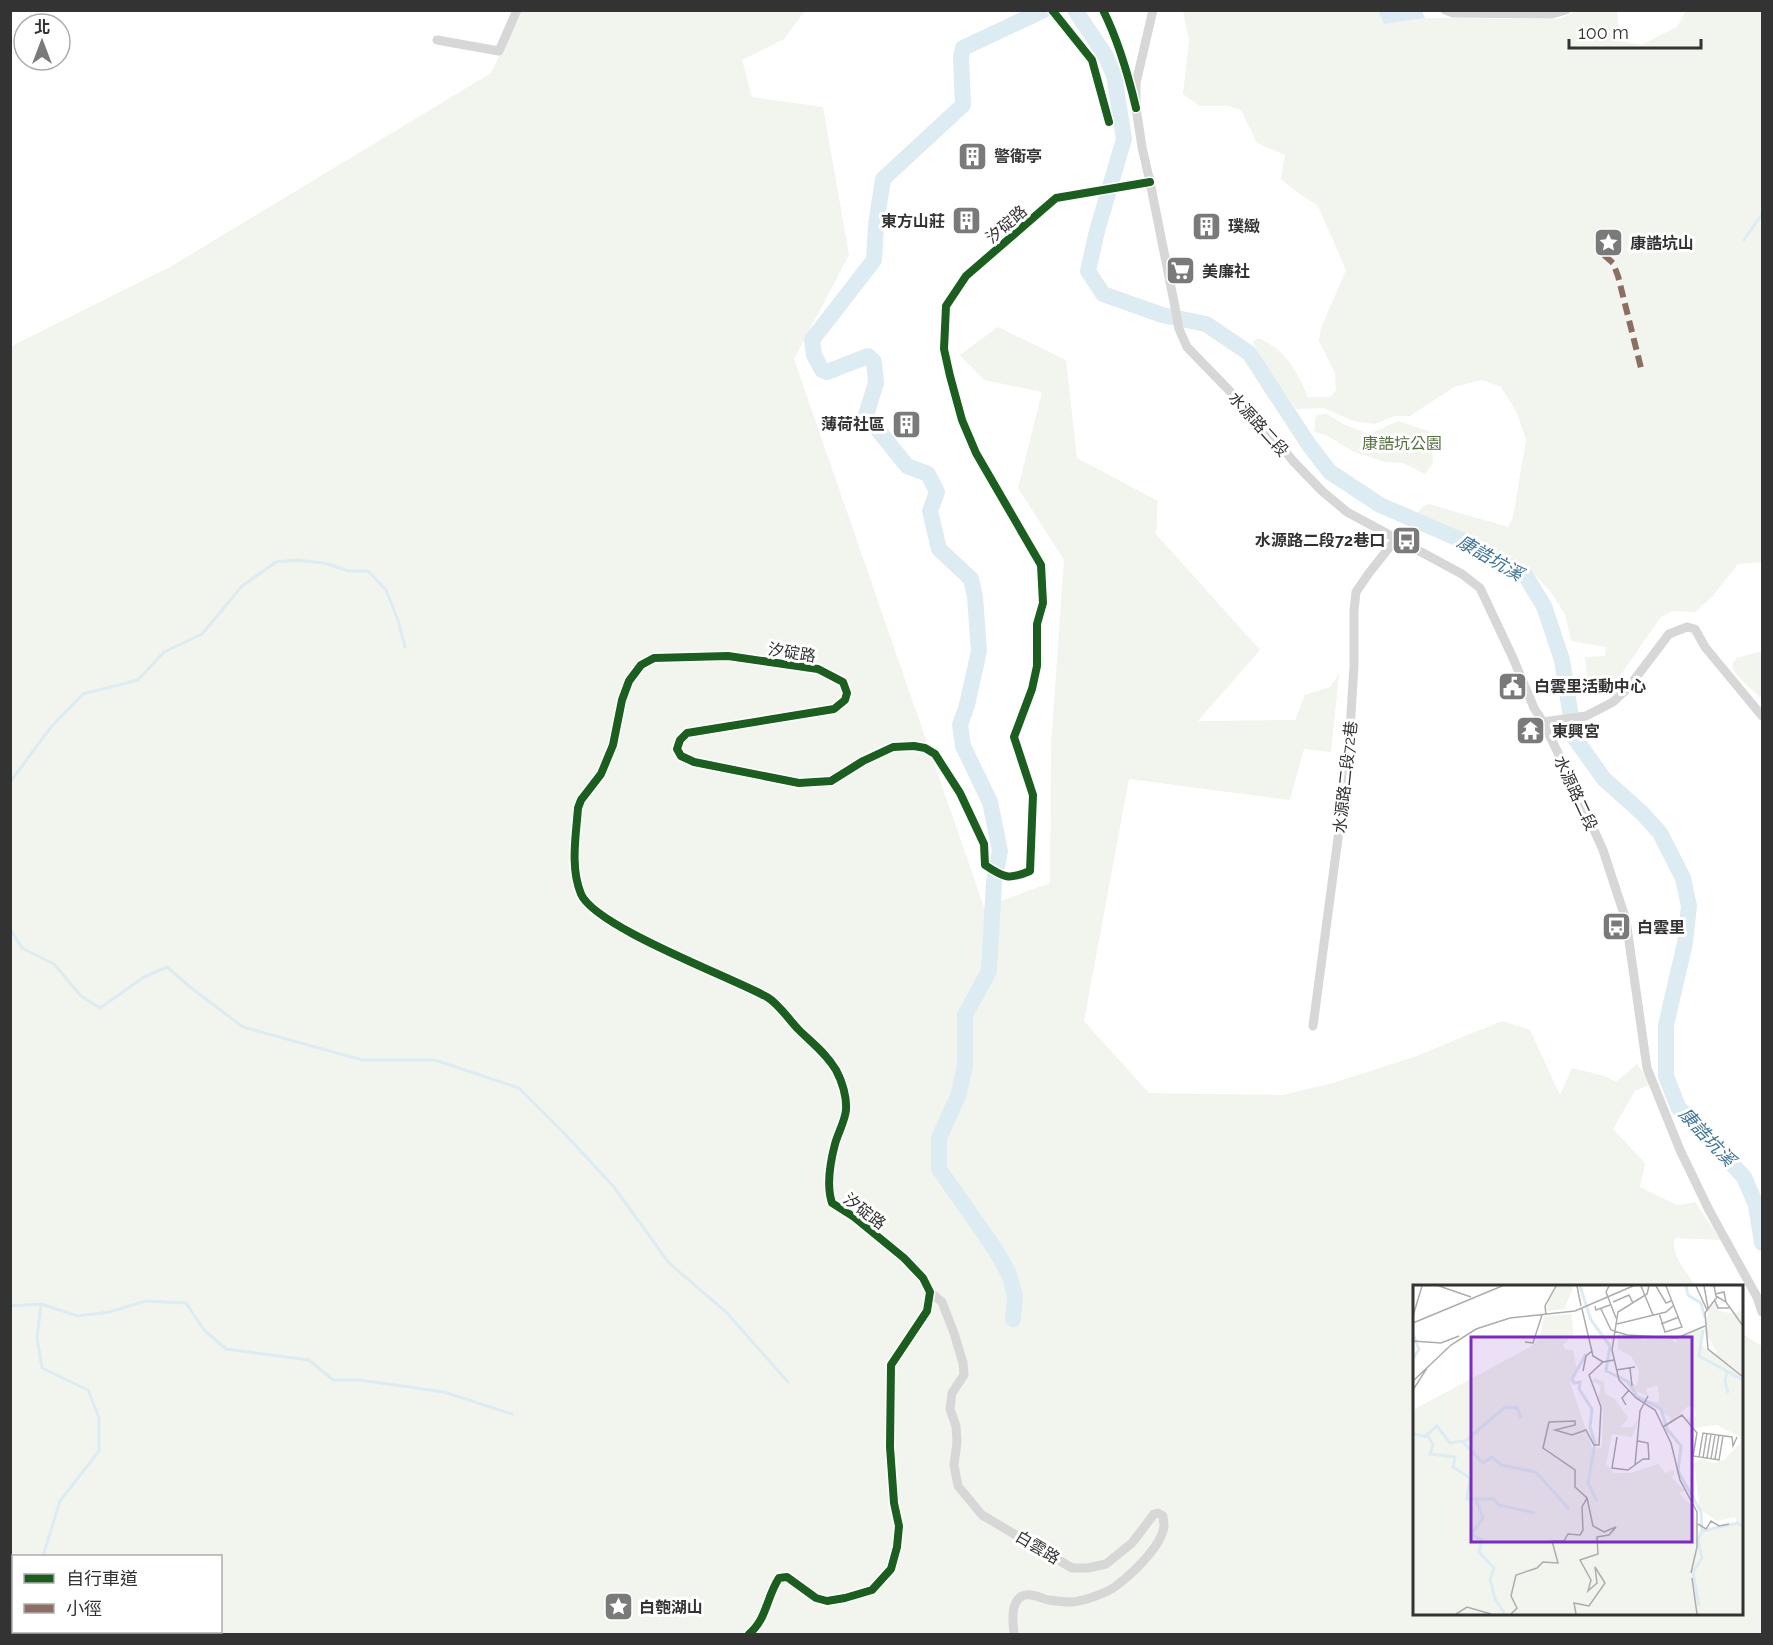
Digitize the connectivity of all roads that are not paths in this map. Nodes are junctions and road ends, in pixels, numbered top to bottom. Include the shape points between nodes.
1 (517, 10) edge
2 (1153, 10) edge
3 (1445, 10) edge
4 (1566, 10) edge
5 (437, 40) dead end
6 (1150, 182) junction
7 (1396, 539) junction
8 (1762, 716) edge
9 (1547, 722) junction
10 (1313, 1026) dead end
11 (930, 1292) junction
12 (1762, 1312) edge
13 (749, 1635) edge
14 (1014, 1635) edge

1 - 5 street via 499,51
2 - 6 street via 1136,83 1139,131
3 - 4 street via 1552,14
6 - 7 street, 水源路二段 via 1179,329 1188,347 1322,491 1347,512
6 - 11 street, 汐碇路 via 1056,198 966,276 946,306 944,349 962,420 976,453 1041,565 1043,603 1037,624 1037,666 1014,737 1034,795 1030,871 1007,877 985,865 984,844 960,793 935,754 926,748 893,747 831,781 809,783 694,762 681,756 677,749 687,733 834,709 846,700 843,682 818,669 728,656 654,658 641,665 622,700 613,745 601,774 578,808 574,869 587,903 621,928 770,999 823,1052 837,1072 846,1110 834,1145 828,1191 832,1203 904,1258
7 - 9 street, 水源路二段 via 1462,574 1480,588 1533,708
7 - 10 street, 水源路二段72巷 via 1356,592 1349,753
8 - 9 street via 1705,647 1695,629 1687,627 1669,634 1613,702 1593,714
9 - 12 street, 水源路二段 via 1603,850 1624,910 1647,1068 1680,1150
11 - 13 street via 927,1311 891,1365 890,1447 899,1526 891,1569 872,1590 827,1601 816,1598 788,1577 779,1578 765,1614
11 - 14 street, 白雲路 via 942,1302 963,1364 964,1375 952,1393 950,1409 956,1426 954,1465 958,1486 982,1515 1072,1568 1106,1564 1132,1543 1154,1514 1163,1516 1160,1540 1115,1587 1074,1602 1020,1597 1015,1604

